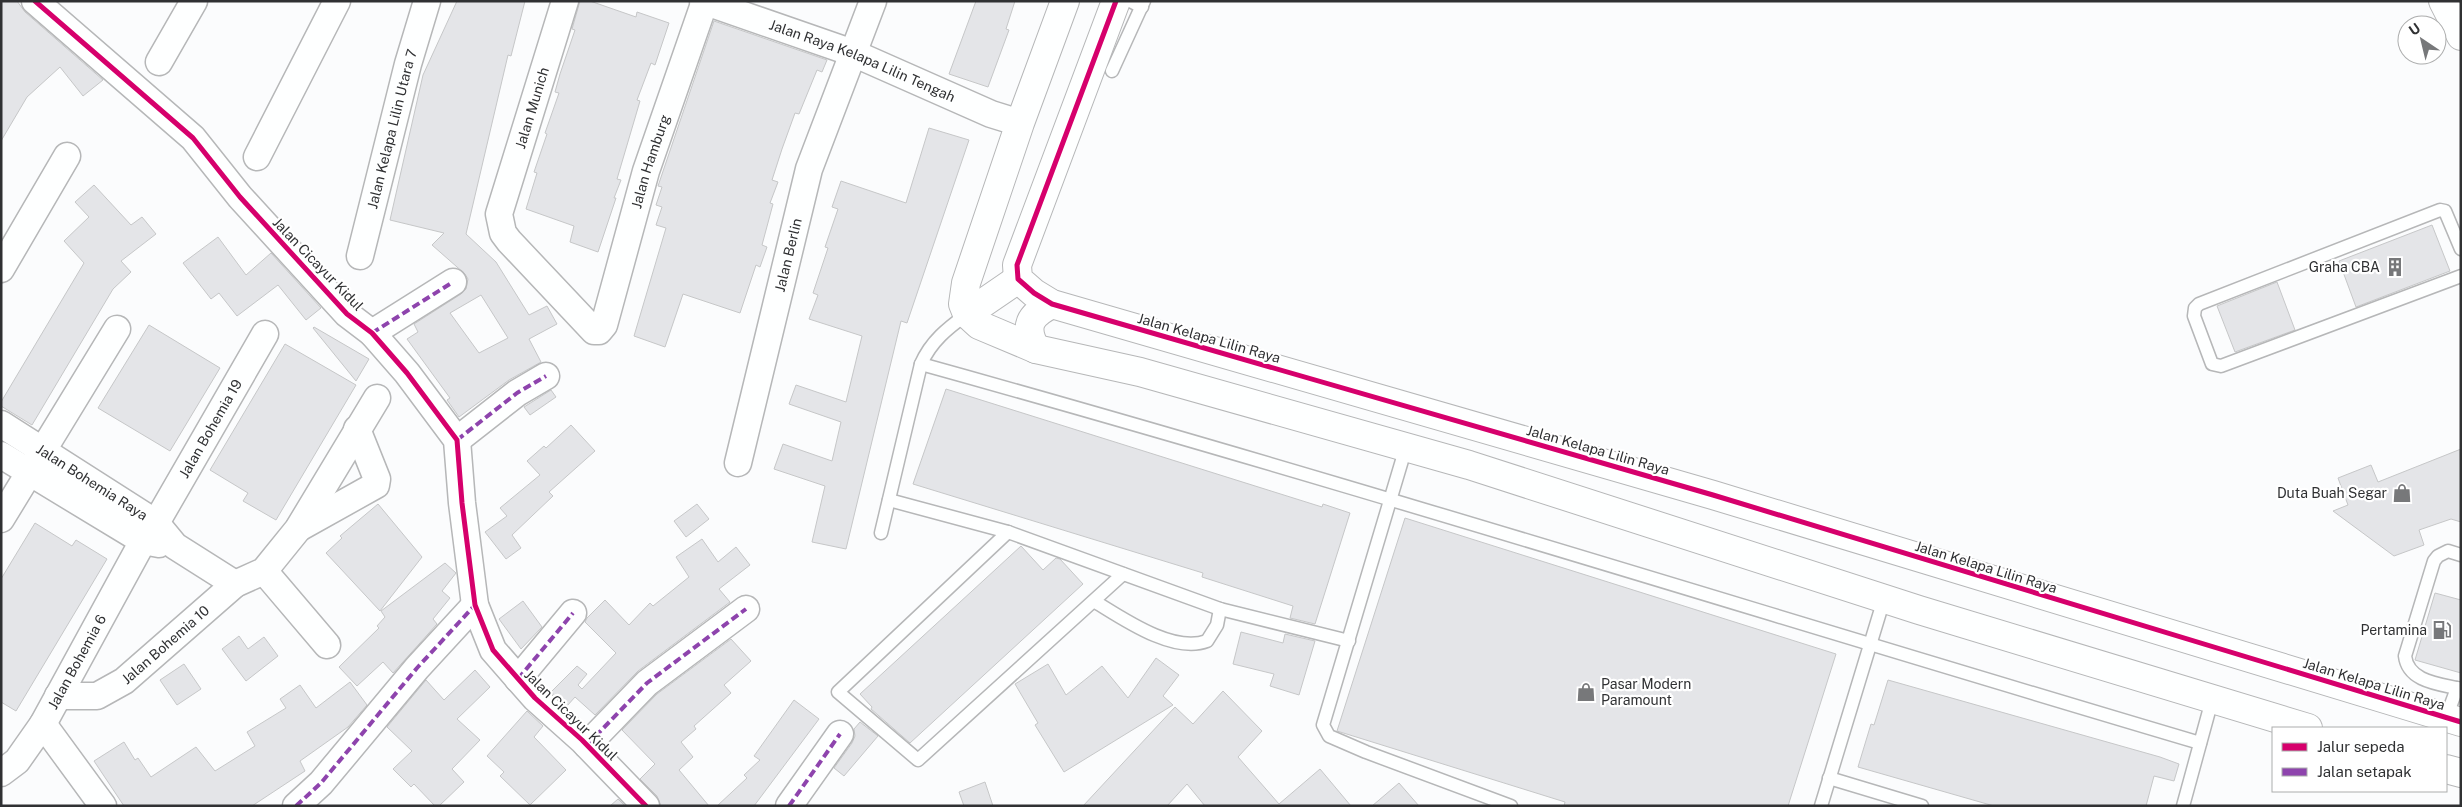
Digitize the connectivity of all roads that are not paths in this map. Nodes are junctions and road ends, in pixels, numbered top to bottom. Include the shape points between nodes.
1 (35, 1) edge
2 (194, 1) edge
3 (338, 1) edge
4 (427, 1) edge
5 (565, 1) edge
6 (704, 1) edge
7 (873, 1) edge
8 (1065, 1) edge
9 (1116, 1) edge
10 (2443, 1) edge
11 (2454, 1) edge
12 (1139, 3) edge
13 (2461, 14) edge
14 (2461, 36) edge
15 (853, 53) junction
16 (160, 62) dead end
17 (1112, 71) dead end
18 (1020, 123) junction
19 (67, 156) dead end
20 (257, 157) dead end
21 (2461, 249) edge
22 (360, 256) dead end
23 (1, 269) edge
24 (2461, 276) edge
25 (1018, 279) junction
26 (453, 282) dead end
27 (1052, 304) junction
28 (967, 314) junction
29 (604, 325) joint
30 (117, 329) dead end
31 (372, 332) junction
32 (264, 334) dead end
33 (1036, 349) junction
34 (921, 364) junction
35 (546, 376) dead end
36 (377, 398) dead end
37 (1, 424) edge
38 (357, 429) junction
39 (457, 440) junction
40 (1406, 447) junction
41 (43, 449) junction
42 (1, 455) edge
43 (738, 462) dead end
44 (29, 474) junction
45 (1391, 498) junction
46 (889, 500) junction
47 (1, 519) edge
48 (298, 529) junction
49 (149, 532) junction
50 (1008, 532) junction
51 (881, 533) dead end
52 (2461, 555) edge
53 (264, 571) junction
54 (1123, 574) junction
55 (235, 584) junction
56 (1884, 599) junction
57 (1094, 600) junction
58 (475, 605) junction
59 (746, 609) dead end
60 (1220, 609) junction
61 (573, 613) dead end
62 (1349, 641) junction
63 (327, 645) dead end
64 (1870, 645) junction
65 (518, 679) junction
66 (2459, 689) edge
67 (58, 696) junction
68 (2212, 700) junction
69 (2454, 720) edge
70 (43, 724) junction
71 (2305, 727) edge
72 (840, 734) dead end
73 (2200, 743) junction
74 (587, 745) junction
75 (2447, 769) edge
76 (1, 773) edge
77 (2461, 773) edge
78 (1829, 778) junction
79 (103, 806) edge
80 (296, 806) edge
81 (646, 806) edge
82 (789, 806) edge
83 (1511, 806) edge
84 (1820, 806) edge
85 (1922, 806) edge
86 (2183, 806) edge

1 - 31 street, Jalan Cicayur Kidul via 193,138 240,197 347,314
2 - 16 street
3 - 20 street
4 - 22 street, Jalan Kelapa Lilin Utara 7
5 - 29 street, Jalan Munich via 499,214 503,232 509,241 594,331 599,331
6 - 15 street, Jalan Raya Kelapa Lilin Tengah
6 - 29 street, Jalan Hamburg via 646,171
7 - 15 street, Jalan Berlin
8 - 18 street
9 - 25 street via 1017,265
10 - 14 street
11 - 13 street
12 - 17 lane
15 - 18 street, Jalan Raya Kelapa Lilin Tengah via 991,114
15 - 43 street, Jalan Berlin via 809,169
18 - 28 street via 966,283 962,304
19 - 23 street
21 - 24 lane via 2446,212 2440,210 2199,304 2194,316 2216,367
25 - 27 street, Jalan Kelapa Lilin Raya
25 - 28 street
26 - 31 street
27 - 33 street via 1039,311 1032,320 1030,339
27 - 69 street, Jalan Kelapa Lilin Raya via 1713,495
28 - 33 street via 979,325
28 - 34 lane via 928,347
30 - 41 street
31 - 39 street, Jalan Cicayur Kidul
32 - 49 street, Jalan Bohemia 19
33 - 40 street via 1140,372
34 - 45 lane
34 - 46 lane
35 - 39 street
36 - 38 street, Jalan Bohemia 10
37 - 41 street, Jalan Bohemia Raya
38 - 48 street, Jalan Bohemia 10
38 - 48 street, Jalan Bohemia 10 via 377,479 376,485
39 - 58 street, Jalan Cicayur Kidul
40 - 45 lane
40 - 56 street
41 - 44 street
41 - 49 street, Jalan Bohemia Raya
42 - 44 street, Jalan Bohemia Raya
44 - 47 street
44 - 49 street, Jalan Bohemia Raya
45 - 62 lane
45 - 64 lane
46 - 50 lane
46 - 51 lane
48 - 53 street, Jalan Bohemia 10
49 - 55 street, Jalan Bohemia Raya
49 - 67 street, Jalan Bohemia 6
50 - 54 lane
50 - 57 lane via 838,692 918,760
52 - 66 lane via 2448,551 2434,562 2405,656 2407,667 2415,676
53 - 55 street, Jalan Bohemia 10
53 - 63 street
54 - 57 lane
54 - 60 lane
55 - 67 street, Jalan Bohemia 10 via 124,681 98,696
56 - 64 lane
56 - 68 street
57 - 60 lane via 1137,626 1189,644 1207,641 1217,625
58 - 65 street, Jalan Cicayur Kidul via 493,650
58 - 80 street via 417,668 321,783
59 - 74 street via 647,683
60 - 62 lane
61 - 65 street
62 - 83 lane via 1323,725 1326,732 1366,752
64 - 73 lane
64 - 78 lane
65 - 74 street, Jalan Cicayur Kidul via 534,698
66 - 69 lane
67 - 70 street, Jalan Bohemia 6
68 - 71 street
68 - 73 lane
70 - 76 street, Jalan Bohemia 6 via 17,761
70 - 79 street
72 - 82 street
73 - 86 lane
74 - 81 street, Jalan Cicayur Kidul
75 - 77 street
78 - 84 lane
78 - 85 lane

